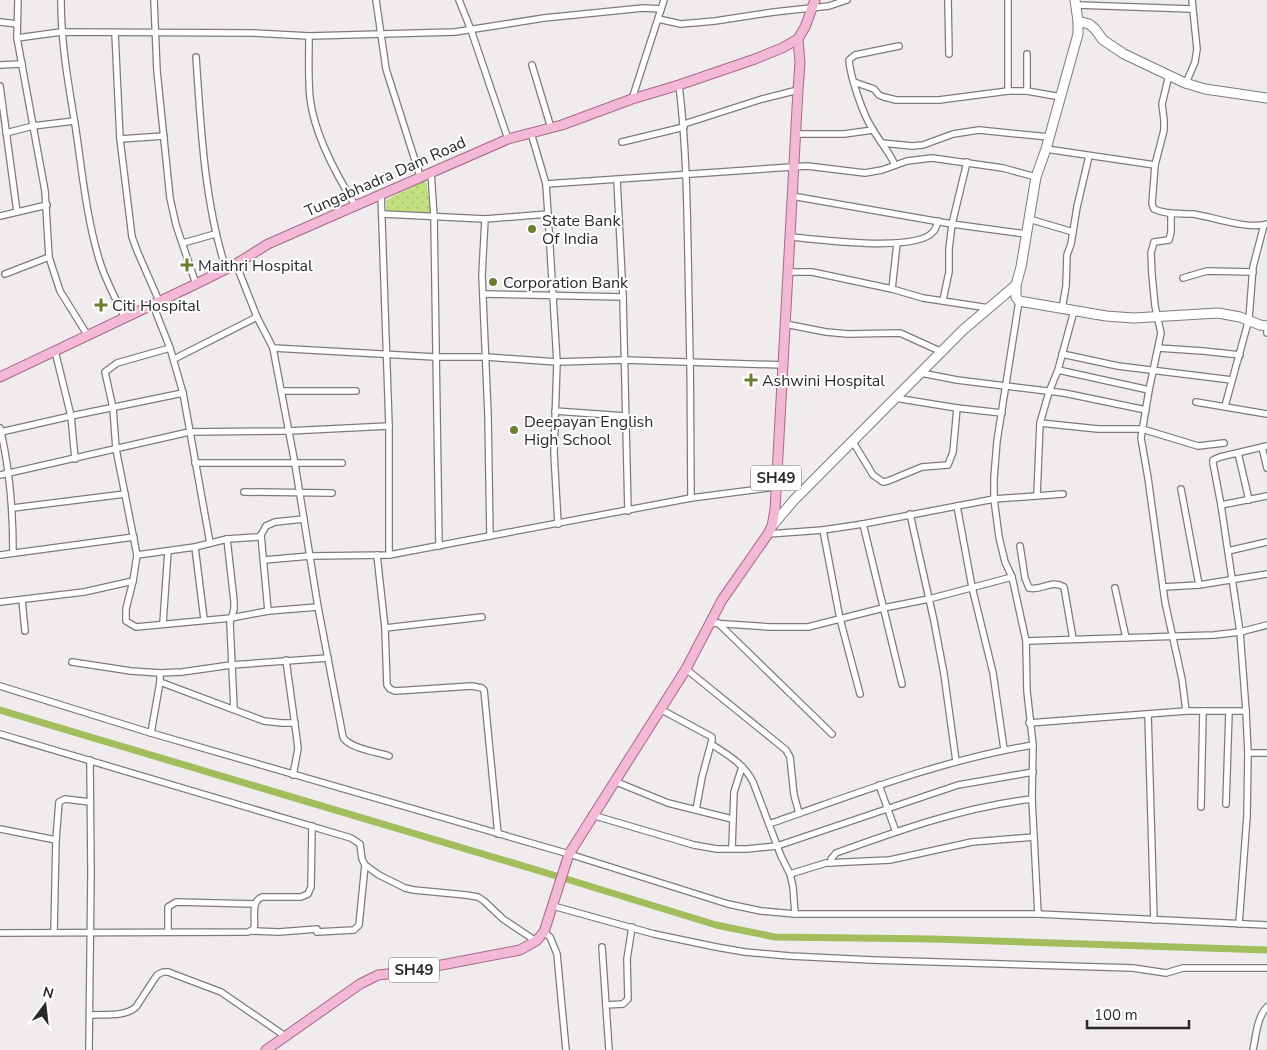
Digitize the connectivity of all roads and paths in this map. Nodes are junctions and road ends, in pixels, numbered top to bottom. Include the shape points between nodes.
1 (18, 0) edge
2 (61, 0) edge
3 (154, 0) edge
4 (376, 0) edge
5 (459, 0) edge
6 (664, 0) edge
7 (847, 0) edge
8 (948, 0) edge
9 (1008, 0) edge
10 (1192, 0) edge
11 (1076, 2) edge
12 (813, 4) edge
13 (661, 9) junction
14 (1192, 9) junction
15 (658, 19) junction
16 (1078, 21) junction
17 (0, 22) edge
18 (17, 24) junction
19 (471, 30) junction
20 (61, 32) junction
21 (115, 32) junction
22 (155, 33) junction
23 (380, 34) junction
24 (309, 36) junction
25 (17, 38) junction
26 (798, 39) junction
27 (899, 46) dead end
28 (949, 54) dead end
29 (1026, 54) dead end
30 (196, 58) dead end
31 (22, 64) junction
32 (0, 65) edge
33 (532, 65) dead end
34 (1169, 75) junction
35 (854, 82) junction
36 (1186, 83) junction
37 (679, 85) junction
38 (0, 86) edge
39 (798, 90) junction
40 (1008, 91) junction
41 (1027, 91) junction
42 (1061, 97) junction
43 (1267, 98) edge
44 (632, 99) junction
45 (74, 121) junction
46 (33, 126) junction
47 (684, 126) junction
48 (550, 128) junction
49 (873, 130) junction
50 (6, 133) junction
51 (531, 133) junction
52 (795, 134) junction
53 (164, 136) junction
54 (1049, 137) junction
55 (120, 139) junction
56 (508, 139) junction
57 (622, 142) dead end
58 (882, 143) junction
59 (1046, 149) junction
60 (1089, 156) junction
61 (967, 162) junction
62 (895, 165) junction
63 (794, 166) junction
64 (1155, 166) junction
65 (431, 172) junction
66 (686, 173) junction
67 (420, 176) junction
68 (1036, 177) junction
69 (617, 180) junction
70 (546, 184) junction
71 (381, 193) junction
72 (792, 196) junction
73 (47, 205) junction
74 (355, 205) junction
75 (17, 212) junction
76 (383, 214) junction
77 (548, 214) junction
78 (1171, 214) junction
79 (0, 216) edge
80 (434, 217) junction
81 (485, 219) junction
82 (1029, 219) junction
83 (938, 221) junction
84 (952, 224) junction
85 (1265, 224) edge
86 (1074, 232) junction
87 (215, 234) junction
88 (1026, 234) junction
89 (790, 236) junction
90 (183, 243) junction
91 (897, 243) junction
92 (49, 257) junction
93 (236, 264) junction
94 (226, 269) junction
95 (788, 272) junction
96 (1253, 272) junction
97 (5, 274) dead end
98 (1184, 278) dead end
99 (196, 284) junction
100 (1016, 285) junction
101 (892, 289) junction
102 (483, 294) junction
103 (553, 296) junction
104 (623, 297) junction
105 (943, 300) junction
106 (1019, 301) junction
107 (156, 303) junction
108 (989, 308) junction
109 (1062, 309) junction
110 (1074, 311) junction
111 (1156, 316) junction
112 (257, 317) junction
113 (125, 318) junction
114 (1249, 319) junction
115 (785, 324) junction
116 (1267, 326) edge
117 (1267, 333) edge
118 (88, 336) junction
119 (170, 348) junction
120 (273, 348) junction
121 (1158, 348) junction
122 (55, 351) junction
123 (942, 352) junction
124 (387, 354) junction
125 (1062, 354) junction
126 (1240, 355) junction
127 (435, 357) junction
128 (486, 357) junction
129 (174, 359) junction
130 (624, 360) junction
131 (557, 362) junction
132 (690, 362) junction
133 (783, 365) junction
134 (1058, 370) junction
135 (1152, 370) junction
136 (921, 373) junction
137 (0, 377) edge
138 (1232, 380) junction
139 (1006, 386) junction
140 (1149, 390) junction
141 (282, 391) junction
142 (356, 391) dead end
143 (1049, 392) junction
144 (183, 393) junction
145 (895, 398) junction
146 (1196, 402) dead end
147 (1225, 406) junction
148 (113, 408) junction
149 (957, 408) junction
150 (1146, 410) junction
151 (556, 412) junction
152 (1002, 413) junction
153 (1267, 414) edge
154 (71, 416) junction
155 (626, 416) junction
156 (1040, 423) junction
157 (389, 426) junction
158 (1142, 429) junction
159 (0, 430) edge
160 (189, 432) junction
161 (288, 432) junction
162 (853, 442) junction
163 (1224, 443) dead end
164 (1265, 447) edge
165 (116, 450) junction
166 (1238, 453) junction
167 (75, 459) junction
168 (194, 463) junction
169 (342, 463) dead end
170 (295, 464) junction
171 (1267, 468) edge
172 (9, 474) junction
173 (0, 475) edge
174 (776, 487) junction
175 (1181, 490) dead end
176 (244, 492) dead end
177 (299, 493) junction
178 (332, 493) dead end
179 (125, 494) junction
180 (1063, 494) dead end
181 (1037, 495) junction
182 (1267, 496) edge
183 (691, 498) junction
184 (994, 499) junction
185 (1249, 500) junction
186 (1221, 505) junction
187 (957, 506) junction
188 (13, 508) junction
189 (628, 511) junction
190 (910, 514) junction
191 (304, 519) junction
192 (558, 524) junction
193 (863, 524) junction
194 (770, 530) junction
195 (823, 530) junction
196 (261, 535) junction
197 (490, 536) junction
198 (134, 537) junction
199 (227, 539) junction
200 (1267, 542) edge
201 (210, 543) junction
202 (440, 546) junction
203 (1020, 546) dead end
204 (196, 547) junction
205 (168, 551) junction
206 (1228, 551) junction
207 (13, 553) junction
208 (0, 555) edge
209 (137, 555) junction
210 (376, 555) junction
211 (389, 555) junction
212 (310, 556) junction
213 (264, 560) junction
214 (1267, 574) edge
215 (1012, 577) junction
216 (1232, 580) junction
217 (133, 581) junction
218 (1199, 585) junction
219 (972, 587) junction
220 (1163, 587) junction
221 (1115, 588) dead end
222 (928, 599) junction
223 (22, 600) junction
224 (0, 602) edge
225 (318, 607) junction
226 (883, 608) junction
227 (268, 611) junction
228 (482, 617) dead end
229 (231, 618) junction
230 (204, 619) junction
231 (840, 619) junction
232 (714, 623) junction
233 (163, 624) junction
234 (1267, 625) edge
235 (385, 628) junction
236 (25, 631) dead end
237 (1240, 632) junction
238 (1172, 636) junction
239 (1072, 638) junction
240 (1126, 638) junction
241 (1026, 640) junction
242 (328, 658) junction
243 (286, 660) junction
244 (72, 662) dead end
245 (231, 665) junction
246 (686, 669) junction
247 (160, 673) junction
248 (160, 682) junction
249 (902, 684) dead end
250 (0, 686) edge
251 (860, 694) dead end
252 (234, 709) junction
253 (660, 709) junction
254 (1186, 711) junction
255 (1203, 711) junction
256 (1246, 711) junction
257 (1229, 712) junction
258 (1148, 714) junction
259 (295, 723) junction
260 (1029, 723) junction
261 (151, 733) junction
262 (0, 734) edge
263 (832, 734) dead end
264 (711, 744) junction
265 (1032, 744) junction
266 (1004, 749) junction
267 (1248, 753) junction
268 (1267, 753) edge
269 (389, 756) dead end
270 (90, 760) junction
271 (956, 761) junction
272 (742, 767) junction
273 (1033, 772) junction
274 (293, 775) junction
275 (614, 781) junction
276 (879, 785) junction
277 (1032, 799) junction
278 (90, 802) junction
279 (1226, 804) dead end
280 (1201, 807) dead end
281 (888, 809) junction
282 (696, 810) junction
283 (799, 813) junction
284 (592, 815) junction
285 (732, 819) junction
286 (769, 824) junction
287 (312, 826) junction
288 (0, 829) edge
289 (896, 832) junction
290 (498, 834) junction
291 (1034, 837) junction
292 (56, 840) junction
293 (777, 846) junction
294 (732, 848) junction
295 (568, 856) junction
296 (830, 863) junction
297 (365, 865) junction
298 (790, 874) junction
299 (554, 903) junction
300 (254, 904) junction
301 (795, 914) junction
302 (1038, 914) junction
303 (1154, 920) junction
304 (1239, 924) junction
305 (1267, 925) edge
306 (632, 927) junction
307 (252, 931) junction
308 (54, 932) junction
309 (90, 932) junction
310 (168, 932) junction
311 (544, 932) junction
312 (0, 933) edge
313 (536, 941) junction
314 (602, 947) dead end
315 (1267, 968) edge
316 (606, 1006) junction
317 (1267, 1007) edge
318 (90, 1015) junction
319 (285, 1036) junction
320 (89, 1050) edge
321 (266, 1050) edge
322 (566, 1050) edge
323 (608, 1050) edge
324 (1253, 1050) edge

1 - 18 street
2 - 20 street
3 - 22 street
4 - 23 street
5 - 19 street
6 - 13 street
7 - 12 street via 829,6
8 - 28 street
9 - 40 street
10 - 14 street
11 - 14 street
11 - 16 street
12 - 15 street via 715,21 681,24
12 - 26 main road, SH49
13 - 15 street
13 - 19 street via 544,18
14 - 36 street via 1197,49
15 - 44 street
16 - 34 street via 1089,24 1103,40 1124,54
16 - 42 street via 1078,34
17 - 18 street
18 - 25 street
19 - 23 street
19 - 56 street
20 - 21 street
20 - 25 street
20 - 45 street
21 - 22 street
21 - 55 street
22 - 24 street
22 - 53 street
23 - 24 street
23 - 67 street via 386,69
24 - 74 street via 312,109 338,176
25 - 31 street
26 - 37 main road, Tungabhadra Dam Road via 755,59
26 - 39 main road, SH49
27 - 35 street via 851,57 849,66
29 - 41 street
30 - 87 street
31 - 32 street
31 - 46 street
33 - 48 street
34 - 36 street
34 - 64 street via 1162,104 1164,130
35 - 40 street via 896,100 939,100
35 - 49 street
36 - 43 street
37 - 44 main road, Tungabhadra Dam Road
37 - 47 street
38 - 50 street
39 - 47 street
39 - 52 main road, SH49
40 - 41 street
41 - 42 street
42 - 54 street
44 - 48 main road, Tungabhadra Dam Road
45 - 46 street
45 - 113 street via 99,259
46 - 50 street
46 - 73 street
47 - 57 street
47 - 66 street
48 - 51 main road, Tungabhadra Dam Road
49 - 52 street via 844,134
49 - 58 street
50 - 75 street
51 - 56 main road, Tungabhadra Dam Road
51 - 70 street
52 - 63 main road, SH49
53 - 55 street
53 - 90 street via 170,198
54 - 58 street via 979,130 953,134 923,145
54 - 59 street
55 - 107 street via 132,236
56 - 65 main road, Tungabhadra Dam Road
58 - 62 street
59 - 60 street
59 - 68 street
60 - 64 street
60 - 86 street
61 - 62 street via 932,158
61 - 68 street
61 - 84 street
62 - 63 street via 865,173
63 - 66 street
63 - 72 main road, SH49
64 - 78 street via 1152,204 1154,209
65 - 67 main road, Tungabhadra Dam Road
65 - 80 street
66 - 69 street
66 - 132 street
67 - 71 main road, Tungabhadra Dam Road
68 - 82 street
69 - 70 street
69 - 104 street
70 - 77 street
71 - 74 main road, Tungabhadra Dam Road
71 - 76 street
72 - 83 street
72 - 89 main road, SH49
73 - 75 street
73 - 92 street
74 - 93 main road, Tungabhadra Dam Road via 268,244
75 - 79 street
76 - 80 street
76 - 124 street
77 - 81 street
77 - 103 street
78 - 85 street
78 - 111 street via 1169,240 1154,242 1152,247
80 - 81 street
80 - 127 street
81 - 102 street
82 - 86 street
82 - 88 street
83 - 84 street
83 - 91 street via 931,234
84 - 88 street
84 - 105 street via 949,272
85 - 96 street
86 - 109 street via 1067,255
87 - 90 street
87 - 94 street
88 - 100 street
89 - 91 street
89 - 95 main road, SH49
90 - 99 street
91 - 101 street
92 - 97 street
92 - 118 street via 60,291
93 - 94 main road, Tungabhadra Dam Road
93 - 112 street
94 - 99 main road, Tungabhadra Dam Road
95 - 101 street via 812,272
95 - 115 main road, SH49
96 - 98 street via 1207,271
96 - 114 street
99 - 107 main road, Tungabhadra Dam Road
100 - 106 street
100 - 108 street
101 - 105 street
102 - 103 street
102 - 128 street
103 - 104 street
103 - 131 street
104 - 130 street
105 - 108 street
106 - 109 street
106 - 139 street
107 - 113 main road, Tungabhadra Dam Road
107 - 119 street
108 - 123 street
109 - 110 street
110 - 111 street via 1134,318
110 - 125 street
111 - 114 street via 1218,312
111 - 121 street via 1161,333
112 - 120 street
112 - 129 street
113 - 118 main road, Tungabhadra Dam Road
114 - 116 street
114 - 126 street
115 - 123 street via 848,334 900,333
115 - 133 main road, SH49
116 - 117 street
118 - 122 main road, Tungabhadra Dam Road
119 - 129 street
119 - 148 street via 117,363 105,372
120 - 124 street
120 - 141 street
121 - 126 street
121 - 135 street
122 - 137 main road, Tungabhadra Dam Road
122 - 154 street
123 - 136 street
124 - 127 street
124 - 157 street
125 - 134 street
125 - 135 street
126 - 138 street
127 - 128 street
127 - 202 street
128 - 131 street
128 - 197 street
129 - 144 street
130 - 131 street
130 - 132 street
130 - 155 street
131 - 151 street
132 - 133 street
132 - 183 street
133 - 174 main road, SH49
134 - 140 street
134 - 143 street
135 - 138 street
135 - 140 street
136 - 139 street
136 - 145 street
138 - 147 street
139 - 143 street
139 - 152 street
140 - 150 street
141 - 142 street
141 - 161 street
143 - 150 street
143 - 156 street
144 - 148 street
144 - 160 street
145 - 149 street
145 - 162 street
146 - 147 street
147 - 153 street
148 - 154 street
148 - 165 street
149 - 152 street
149 - 162 street via 953,452 948,465 922,467 883,482 873,475
150 - 158 street
151 - 155 street
151 - 192 street via 554,454
152 - 184 street
154 - 159 street
154 - 167 street
155 - 189 street
156 - 158 street via 1098,429
156 - 181 street
157 - 161 street
157 - 211 street
158 - 163 street via 1198,446
158 - 220 street
159 - 172 street
160 - 161 street
160 - 165 street
160 - 168 street
161 - 170 street
162 - 194 street via 794,500
164 - 166 street
164 - 171 street
165 - 167 street
165 - 179 street
166 - 185 street
166 - 186 street via 1213,460
167 - 172 street
168 - 170 street
168 - 201 street
169 - 170 street
170 - 177 street
172 - 173 street
172 - 188 street
174 - 183 street
174 - 194 main road, SH49
175 - 218 street
176 - 177 street
177 - 178 street
177 - 191 street
179 - 188 street
179 - 198 street
180 - 181 street
181 - 184 street
182 - 185 street
183 - 189 street
184 - 187 street
184 - 215 street via 999,537
185 - 186 street
186 - 206 street
187 - 190 street
187 - 219 street
188 - 207 street
189 - 192 street
190 - 193 street
190 - 222 street
191 - 196 street via 275,522 266,526
191 - 212 street
192 - 197 street
193 - 195 street
193 - 226 street
194 - 195 street
194 - 232 main road, SH49 via 722,600
195 - 231 street
196 - 199 street
196 - 213 street
197 - 202 street
198 - 207 street
198 - 209 street
199 - 201 street
199 - 229 street via 234,601
200 - 206 street
201 - 204 street
202 - 211 street
203 - 239 street via 1029,588 1050,584 1064,587
204 - 205 street
204 - 230 street
205 - 209 street
205 - 233 street
206 - 216 street
207 - 208 street
209 - 217 street
210 - 211 street
210 - 212 street
210 - 235 street
212 - 213 street
212 - 225 street
213 - 227 street
214 - 216 street
215 - 219 street
215 - 241 street
216 - 218 street
216 - 237 street
217 - 223 street via 84,592
217 - 233 street via 126,621 136,626
218 - 220 street
219 - 222 street
219 - 266 street via 993,674
220 - 238 street
221 - 240 street
222 - 226 street
222 - 271 street via 944,674
223 - 224 street
223 - 236 street
225 - 227 street
225 - 242 street
226 - 231 street
226 - 249 street
227 - 229 street
228 - 235 street
229 - 230 street
229 - 245 street
230 - 233 street
231 - 232 street via 789,628
231 - 251 street
232 - 246 main road, SH49
232 - 263 street
234 - 237 street
235 - 290 street via 387,685 390,689 472,686 484,690
237 - 238 street
237 - 256 street
238 - 240 street
238 - 254 street
239 - 240 street
239 - 241 street
241 - 260 street
242 - 243 street
242 - 269 street via 344,740
243 - 245 street
243 - 259 street
244 - 247 street
245 - 247 street
245 - 252 street
246 - 253 main road, SH49
246 - 283 street via 786,750 790,757
247 - 248 street
248 - 252 street
248 - 261 street
250 - 261 street
252 - 259 street via 264,721
253 - 264 street via 709,734
253 - 275 main road, SH49
254 - 255 street
254 - 258 street
255 - 257 street
255 - 280 street
256 - 257 street
256 - 267 street
257 - 279 street
258 - 260 street
258 - 303 street
259 - 274 street via 298,749
260 - 265 street
261 - 274 street
262 - 270 street
264 - 272 street
264 - 282 street
265 - 266 street
265 - 273 street
266 - 271 street
267 - 268 street
267 - 304 street
270 - 278 street
270 - 287 street
271 - 276 street
272 - 285 street
272 - 286 street via 753,782
273 - 277 street
273 - 281 street via 958,785
274 - 290 street
275 - 282 street via 668,804
275 - 284 main road, SH49
276 - 281 street
276 - 283 street
277 - 289 street via 985,806
277 - 291 street
278 - 292 street via 65,799 59,802
278 - 309 street
281 - 289 street
281 - 293 street
282 - 285 street
283 - 286 street
284 - 294 street via 694,845
284 - 295 main road, SH49
285 - 294 street
286 - 293 street
287 - 297 street via 356,840
287 - 300 street via 311,887 308,894 301,897 262,897
288 - 292 street
289 - 296 street via 836,853
290 - 295 street
291 - 296 street via 972,842 890,860
291 - 302 street
292 - 308 street
293 - 294 street
293 - 298 street
295 - 299 main road, SH49
295 - 301 street via 728,904
296 - 298 street
297 - 307 street via 359,925 354,930
297 - 313 street via 405,888 478,898
298 - 301 street
299 - 306 street
299 - 311 main road, SH49
300 - 307 street
300 - 310 street via 176,902 168,907
301 - 302 street
302 - 303 street
303 - 304 street
304 - 305 street
306 - 315 street via 716,947 790,956 1133,968 1166,973 1183,968
306 - 316 street via 627,959 628,999 623,1004
307 - 310 street
308 - 309 street
308 - 312 street
309 - 310 street
309 - 318 street
311 - 313 main road, SH49
311 - 322 street via 557,954
313 - 319 main road, SH49 via 520,950 378,975
314 - 316 street
316 - 323 street
317 - 324 street via 1260,1018
318 - 319 street via 132,1011 157,975 168,972 221,992
318 - 320 street
319 - 321 main road, SH49

